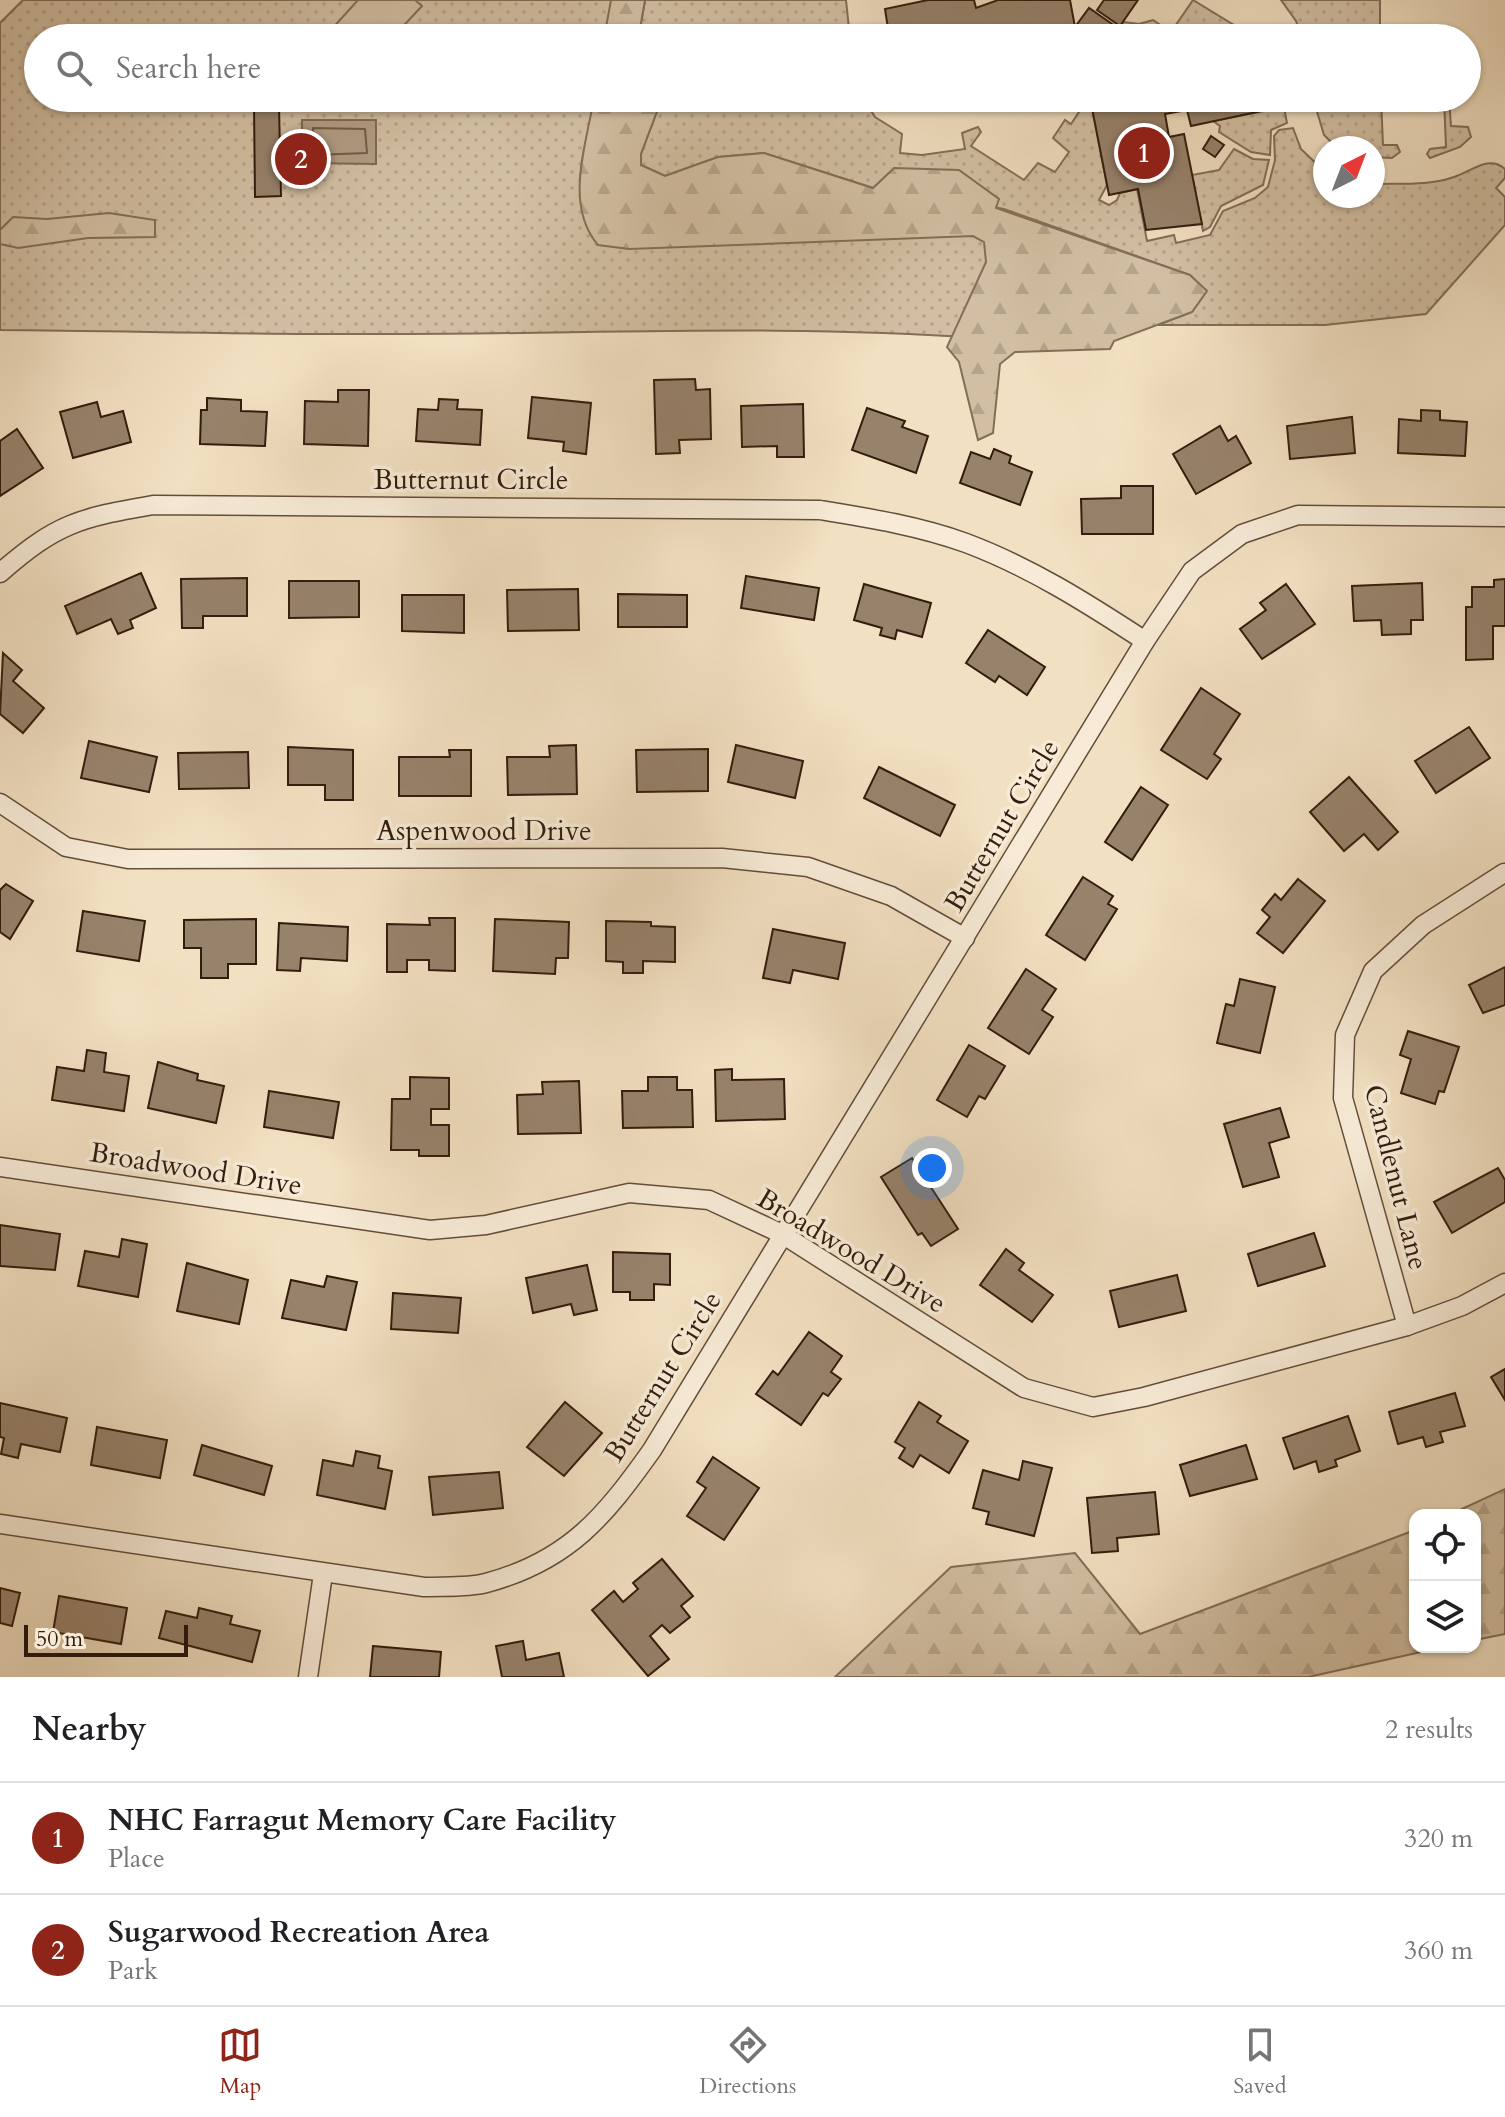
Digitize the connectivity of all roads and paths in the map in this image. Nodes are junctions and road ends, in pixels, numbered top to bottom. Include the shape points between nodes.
1 (1505, 517) edge
2 (0, 573) edge
3 (1145, 641) junction
4 (0, 803) edge
5 (1504, 873) edge
6 (965, 938) junction
7 (0, 1167) edge
8 (782, 1234) junction
9 (1505, 1283) edge
10 (1407, 1326) junction
11 (0, 1524) edge
12 (323, 1574) junction
13 (308, 1677) edge

1 - 3 street via 1298,515 1242,534 1192,571
2 - 3 street, Butternut Circle via 38,540 85,517 153,505 820,510 963,542 1025,568
3 - 6 street, Butternut Circle
4 - 6 street, Aspenwood Drive via 66,847 128,859 722,858 808,867 891,896
5 - 10 street, Candlenut Lane via 1423,925 1373,971 1345,1035 1343,1098
6 - 8 street, Butternut Circle
7 - 8 street, Broadwood Drive via 430,1230 486,1225 629,1193 709,1200
8 - 10 street, Broadwood Drive via 1024,1388 1093,1407
8 - 12 street, Butternut Circle via 610,1510 558,1554 485,1583 424,1587
9 - 10 street, Broadwood Drive
11 - 12 street, Butternut Circle
12 - 13 street

